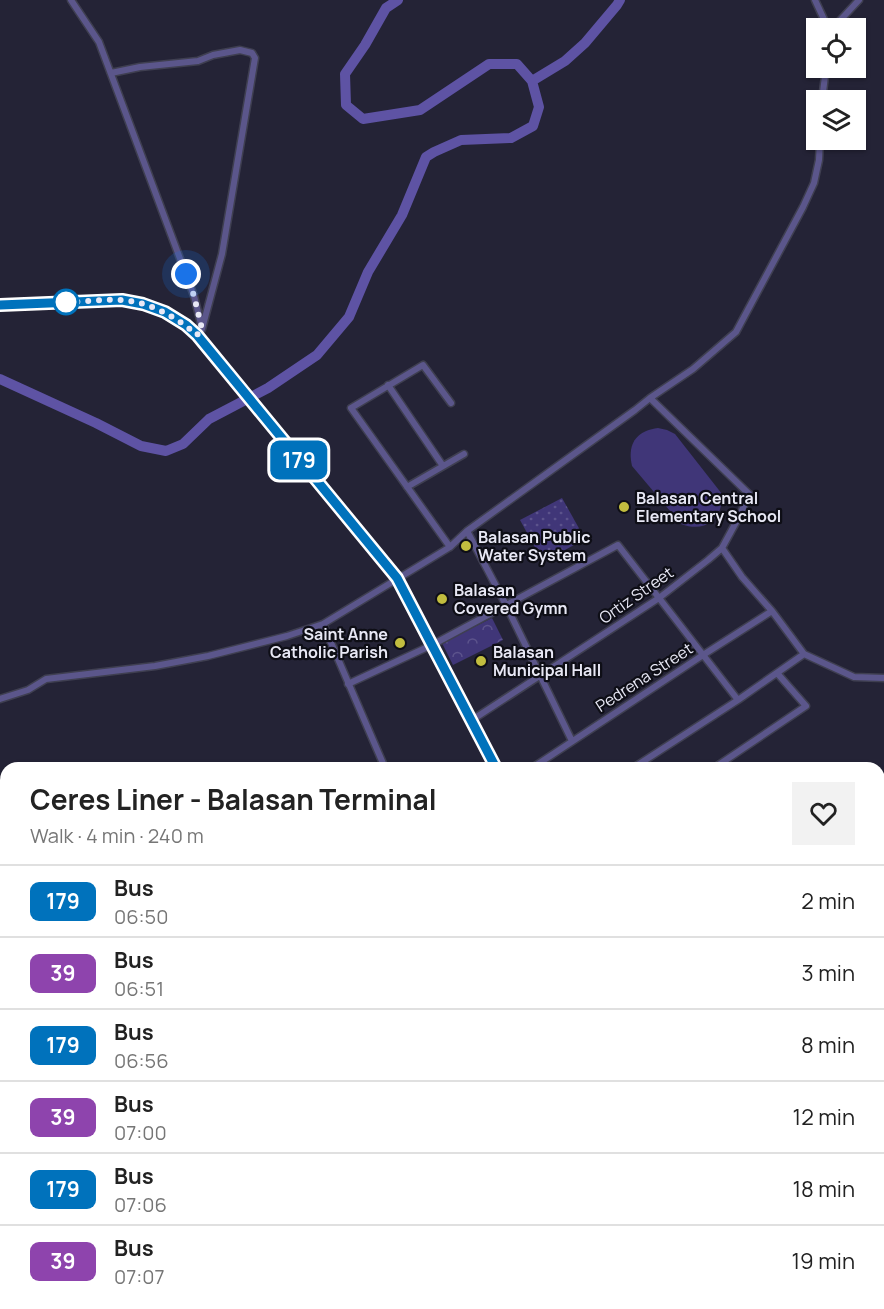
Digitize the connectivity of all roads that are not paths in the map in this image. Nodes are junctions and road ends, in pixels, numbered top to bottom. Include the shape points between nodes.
1 (71, 0) edge
2 (815, 0) edge
3 (859, 0) edge
4 (823, 18) edge
5 (842, 18) edge
6 (111, 73) junction
7 (820, 150) edge
8 (0, 305) edge
9 (199, 332) junction
10 (388, 385) junction
11 (650, 398) junction
12 (451, 403) dead end
13 (464, 454) dead end
14 (443, 466) junction
15 (407, 487) junction
16 (467, 531) junction
17 (450, 547) junction
18 (722, 548) junction
19 (397, 578) junction
20 (659, 598) junction
21 (506, 606) junction
22 (772, 611) junction
23 (323, 624) junction
24 (432, 645) junction
25 (804, 654) junction
26 (703, 655) junction
27 (777, 673) junction
28 (540, 675) junction
29 (884, 678) edge
30 (348, 684) junction
31 (0, 699) edge
32 (738, 700) junction
33 (472, 720) junction
34 (572, 741) junction
35 (382, 762) edge
36 (493, 762) edge
37 (541, 762) edge
38 (642, 762) edge
39 (723, 762) edge

1 - 6 street via 99,42
2 - 4 street
3 - 5 street
6 - 9 street via 194,296
6 - 9 street via 198,61 240,50 255,58 222,254
7 - 11 street via 814,183 803,207 736,332 693,369
8 - 9 main road via 122,300 165,312
9 - 19 main road via 240,388
10 - 12 street via 423,364
10 - 14 street
10 - 15 street via 351,408
11 - 16 street
11 - 18 street via 749,494
13 - 14 street
14 - 15 street
15 - 17 street
16 - 17 street
16 - 21 street
17 - 19 street
18 - 20 street, Ortiz Street
18 - 22 street
19 - 23 street
19 - 24 main road
20 - 21 street via 618,545
20 - 26 street
20 - 28 street, Ortiz Street
21 - 24 street
21 - 28 street
22 - 25 street
22 - 26 street, Pedrena Street
23 - 30 street
23 - 31 street via 208,656 46,679
24 - 30 street
24 - 33 main road
25 - 27 street
25 - 29 street via 854,677
26 - 32 street
26 - 34 street, Pedrena Street
27 - 32 street
27 - 39 street via 806,706
28 - 33 street, Ortiz Street
28 - 34 street
30 - 35 street
32 - 38 street
33 - 36 main road
34 - 37 street, Pedrena Street

